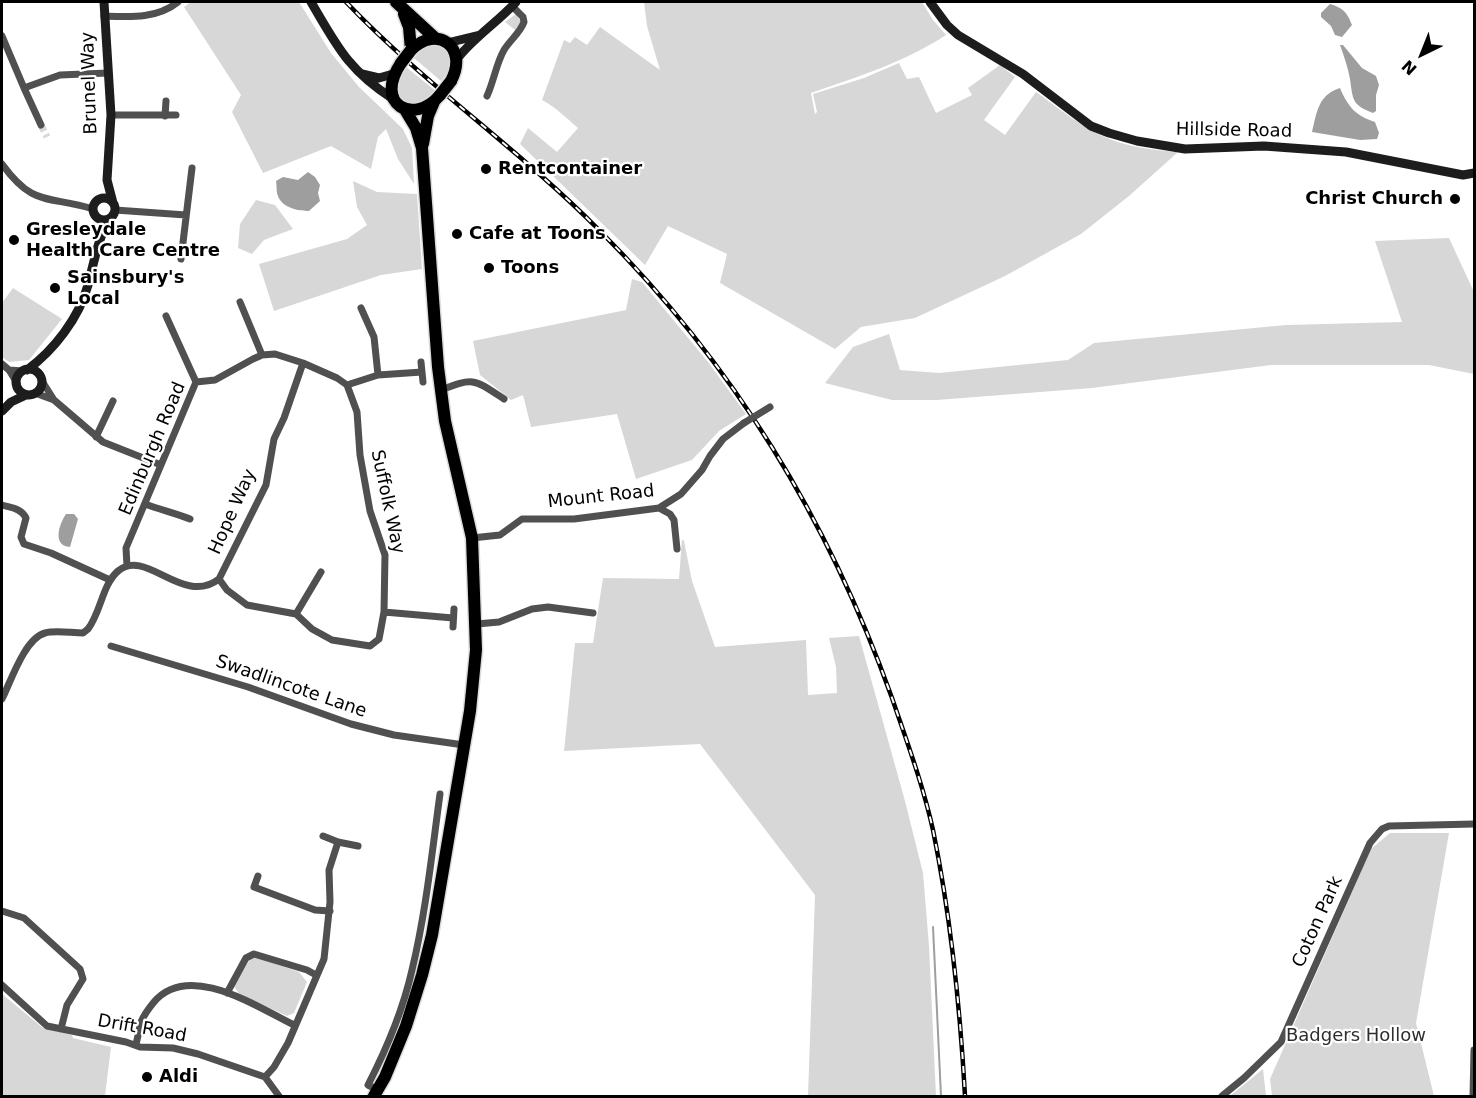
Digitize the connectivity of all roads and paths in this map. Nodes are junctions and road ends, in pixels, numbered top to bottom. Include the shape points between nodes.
1 (104, 2) edge
2 (178, 2) edge
3 (311, 2) edge
4 (930, 2) edge
5 (514, 4) edge
6 (399, 6) edge
7 (104, 16) junction
8 (482, 34) junction
9 (2, 36) edge
10 (435, 38) junction
11 (447, 43) junction
12 (411, 50) junction
13 (457, 59) junction
14 (397, 69) junction
15 (108, 73) junction
16 (359, 74) junction
17 (24, 88) junction
18 (487, 96) dead end
19 (393, 99) junction
20 (437, 99) junction
21 (166, 101) dead end
22 (404, 108) junction
23 (111, 115) junction
24 (176, 115) dead end
25 (165, 116) junction
26 (41, 125) tunnel mouth
27 (422, 148) junction
28 (2, 164) edge
29 (107, 164) junction
30 (192, 168) dead end
31 (1474, 173) edge
32 (114, 207) junction
33 (95, 209) junction
34 (186, 215) junction
35 (109, 219) junction
36 (99, 240) junction
37 (181, 259) dead end
38 (240, 302) dead end
39 (360, 308) dead end
40 (166, 316) dead end
41 (262, 355) junction
42 (43, 358) junction
43 (421, 362) dead end
44 (2, 363) edge
45 (303, 363) junction
46 (9, 370) junction
47 (25, 371) junction
48 (422, 372) junction
49 (378, 375) junction
50 (41, 379) junction
51 (196, 382) junction
52 (423, 382) dead end
53 (17, 384) junction
54 (347, 385) junction
55 (441, 390) junction
56 (31, 394) junction
57 (504, 399) dead end
58 (54, 400) junction
59 (113, 401) dead end
60 (11, 402) junction
61 (770, 407) dead end
62 (2, 411) edge
63 (96, 437) junction
64 (161, 465) junction
65 (146, 504) junction
66 (2, 505) edge
67 (659, 508) junction
68 (190, 519) dead end
69 (472, 538) junction
70 (677, 549) dead end
71 (127, 566) junction
72 (321, 572) dead end
73 (219, 579) junction
74 (110, 580) junction
75 (454, 609) dead end
76 (384, 612) junction
77 (593, 613) dead end
78 (296, 614) junction
79 (453, 618) junction
80 (477, 624) junction
81 (453, 627) dead end
82 (111, 646) dead end
83 (2, 699) edge
84 (465, 746) junction
85 (440, 794) dead end
86 (1474, 824) edge
87 (323, 836) dead end
88 (338, 842) junction
89 (358, 846) dead end
90 (258, 876) dead end
91 (425, 897) junction
92 (438, 899) junction
93 (2, 910) edge
94 (330, 911) junction
95 (316, 975) junction
96 (2, 985) edge
97 (227, 993) junction
98 (294, 1025) junction
99 (61, 1029) junction
100 (136, 1044) junction
101 (1474, 1050) edge
102 (265, 1077) junction
103 (376, 1093) edge
104 (279, 1096) edge
105 (1222, 1096) edge
106 (1473, 1096) edge

1 - 7 street, Brunel Way
2 - 7 street via 157,14
3 - 16 street via 342,54
4 - 31 street, Hillside Road via 958,35 1023,74 1091,126 1110,133 1185,149 1264,146 1346,152 1463,175
5 - 8 street
5 - 18 street via 524,22 506,47
6 - 10 highway
6 - 12 highway via 409,27
7 - 15 street, Brunel Way
8 - 11 street
8 - 13 street
9 - 17 street
10 - 11 highway
10 - 12 highway
11 - 13 highway
12 - 14 highway, bridge
13 - 20 highway, bridge via 457,70
14 - 16 street via 379,78
14 - 19 highway via 390,84
15 - 17 street via 60,75
15 - 23 street, Brunel Way
16 - 19 street
17 - 26 street
19 - 22 highway
20 - 22 highway via 415,110
20 - 27 highway via 428,117
21 - 25 street
22 - 27 highway
23 - 25 street
23 - 29 street, Brunel Way
24 - 25 street
27 - 55 highway
28 - 33 street via 30,194
29 - 32 street, Brunel Way
29 - 33 street, Brunel Way
30 - 34 street
32 - 33 street via 105,198
32 - 34 street
32 - 35 street, Brunel Way
33 - 35 street via 102,220
33 - 36 street, Brunel Way
34 - 37 street
35 - 36 street, Brunel Way
36 - 42 street, Brunel Way via 82,302
38 - 41 street
39 - 49 street via 374,336
40 - 51 street
41 - 45 street via 275,354
41 - 51 street, Edinburgh Road via 215,380
42 - 47 street, Brunel Way
42 - 50 street, Brunel Way
43 - 48 street
44 - 46 street
45 - 54 street
45 - 73 street, Hope Way via 274,439 266,486
46 - 47 street
46 - 53 street
47 - 50 street via 35,371
47 - 53 street
48 - 49 street
48 - 52 street
49 - 54 street
50 - 56 street via 40,389
50 - 58 street
51 - 64 street, Edinburgh Road
53 - 56 street
53 - 60 street
54 - 76 street, Suffolk Way via 357,412 370,512 386,555
55 - 57 street via 465,380 480,382
55 - 69 highway
56 - 58 street
56 - 60 street
58 - 63 street
59 - 63 street
60 - 62 street
61 - 67 street, Mount Road, bridge via 723,439 681,494
63 - 64 street
64 - 65 street, Edinburgh Road
65 - 68 street, Hope Way
65 - 71 street, Edinburgh Road via 126,548
66 - 74 street via 24,514 24,544
67 - 69 street, Mount Road via 574,519 522,519 500,535
67 - 70 street via 674,520
69 - 80 highway
71 - 73 street, Hope Way via 140,565 198,588
71 - 74 street
72 - 78 street
73 - 78 street, Suffolk Way via 247,605
74 - 83 street via 92,623 83,633 46,632 26,648
75 - 79 street
76 - 78 street, Suffolk Way via 379,639 370,646 332,640
76 - 79 street
77 - 80 street via 548,607 499,622
79 - 81 street
80 - 84 highway
82 - 84 street, Swadlincote Lane via 248,687 351,724
84 - 92 highway
85 - 91 street
86 - 105 street, Coton Park via 1389,826 1376,836 1281,1042
87 - 88 street
88 - 89 street
88 - 94 street via 329,870
90 - 94 street via 254,887 315,910
91 - 92 street
91 - 103 street via 407,990 368,1085
92 - 103 highway via 414,1003 397,1051
93 - 99 street via 24,918 80,969 83,979 67,1005
94 - 95 street via 324,959
95 - 97 street via 254,954 246,958
95 - 98 street
96 - 99 street, Drift Road via 43,1023
97 - 98 street
97 - 100 street via 183,985 171,989 159,996 142,1020
98 - 102 street via 288,1043
99 - 100 street, Drift Road
100 - 102 street, Drift Road via 173,1048
101 - 106 street
102 - 104 street

